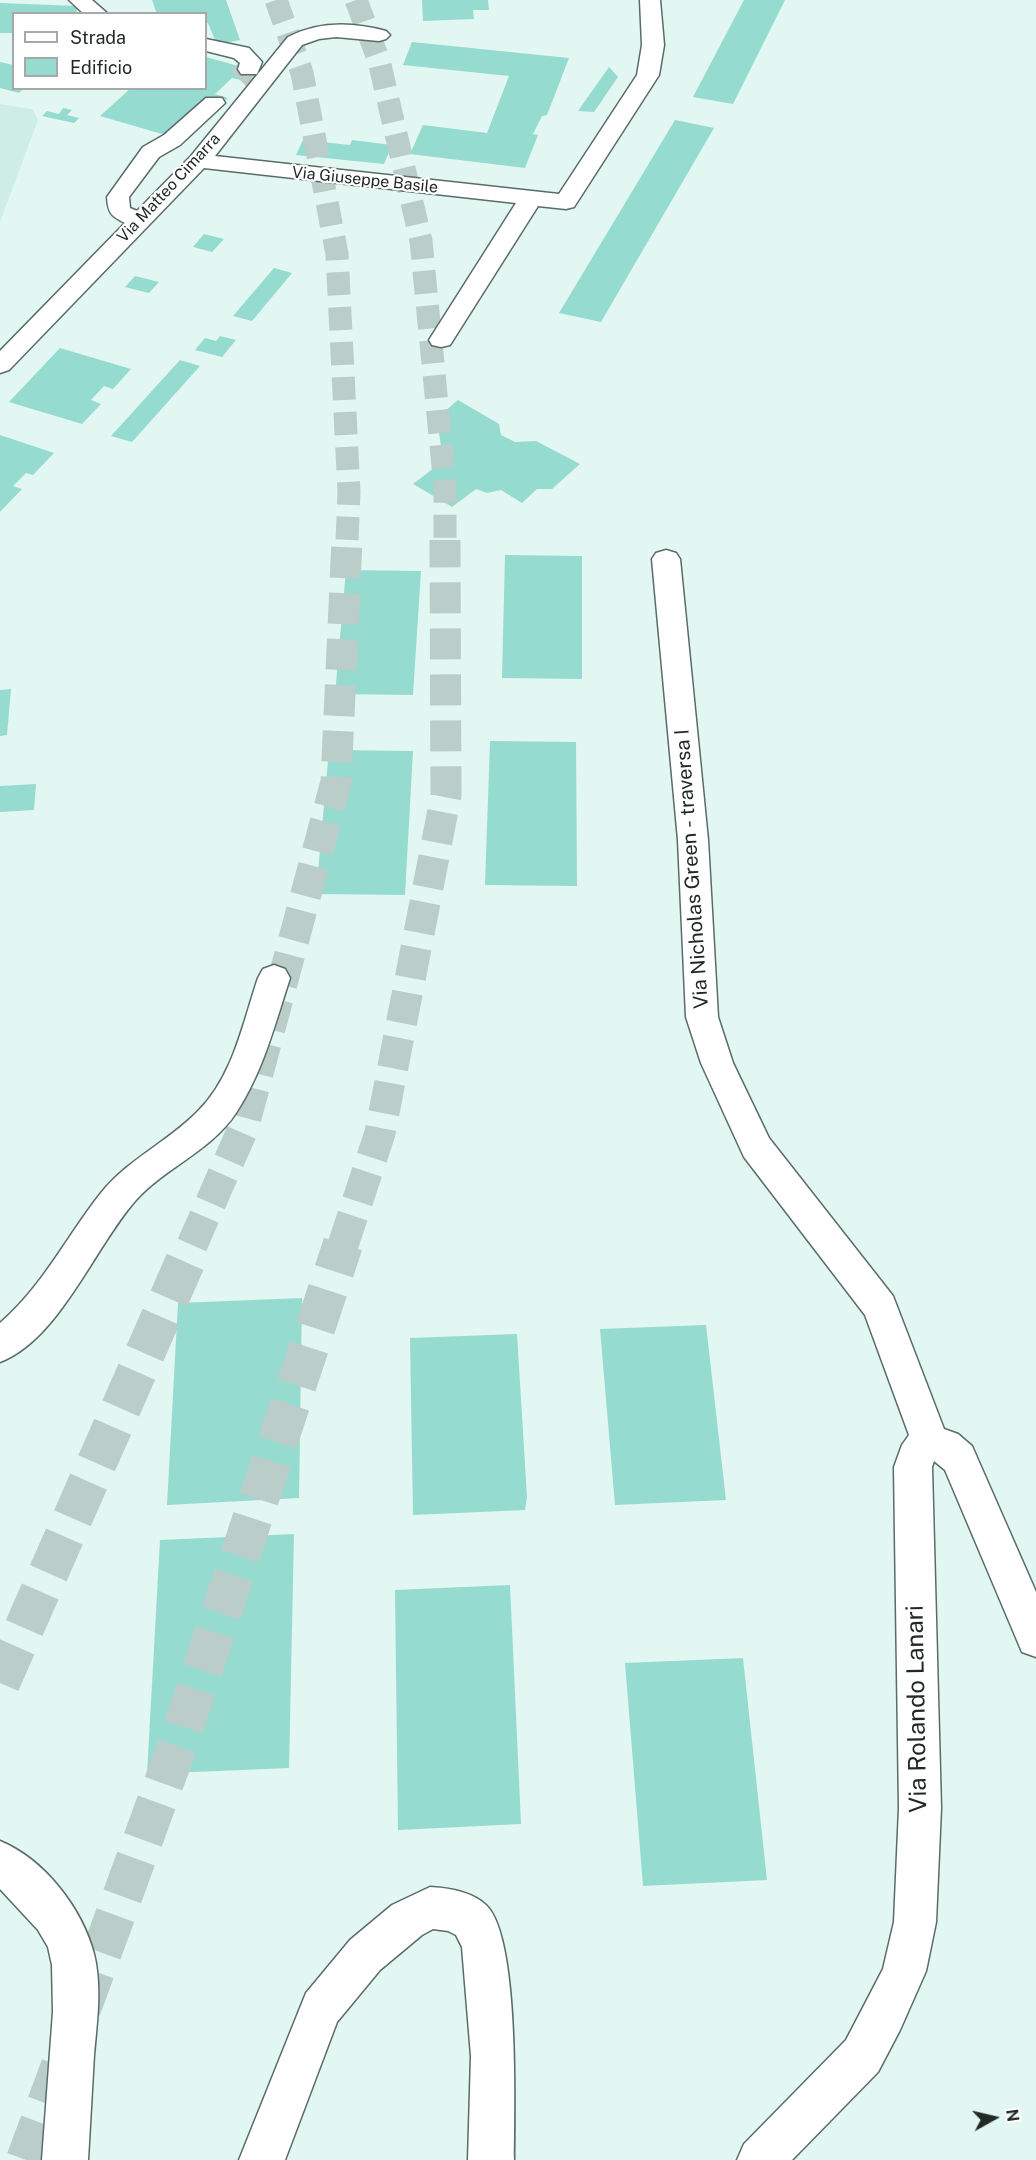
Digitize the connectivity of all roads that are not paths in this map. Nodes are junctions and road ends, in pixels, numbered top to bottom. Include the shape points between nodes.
1 (79, 0) edge
2 (650, 0) edge
3 (95, 12) edge
4 (379, 35) dead end
5 (207, 45) edge
6 (199, 161) junction
7 (531, 198) junction
8 (138, 221) junction
9 (441, 340) dead end
10 (0, 365) edge
11 (666, 559) dead end
12 (274, 978) dead end
13 (0, 1346) edge
14 (931, 1443) junction
15 (1036, 1638) edge
16 (0, 1862) edge
17 (65, 2160) edge
18 (262, 2160) edge
19 (491, 2160) edge
20 (760, 2160) edge

1 - 3 street
2 - 7 street, Via Giuseppe Basile via 653,45 648,75 566,202
4 - 6 street, Via Matteo Cimarra via 348,29 308,34 295,41
5 - 8 street via 241,53 251,62 218,99 172,140 151,152 118,197 119,211
6 - 7 street, Via Giuseppe Basile
6 - 8 street, Via Matteo Cimarra
7 - 9 street
8 - 10 street, Via Matteo Cimarra
11 - 14 street, Via Nicholas Green - traversa I via 693,840 702,1017 717,1063 756,1147 880,1307
12 - 13 street via 226,1100 198,1131 147,1167 124,1190 42,1307
14 - 15 street via 951,1450 959,1458
14 - 20 street, Via Rolando Lanari via 915,1456 913,1467 920,1808 915,1922 904,1971 862,2056
16 - 17 street via 24,1880 59,1926 72,1953 76,1998
18 - 19 street via 321,2008 365,1955 407,1920 430,1908 453,1910 471,1920 483,1942 493,2056

